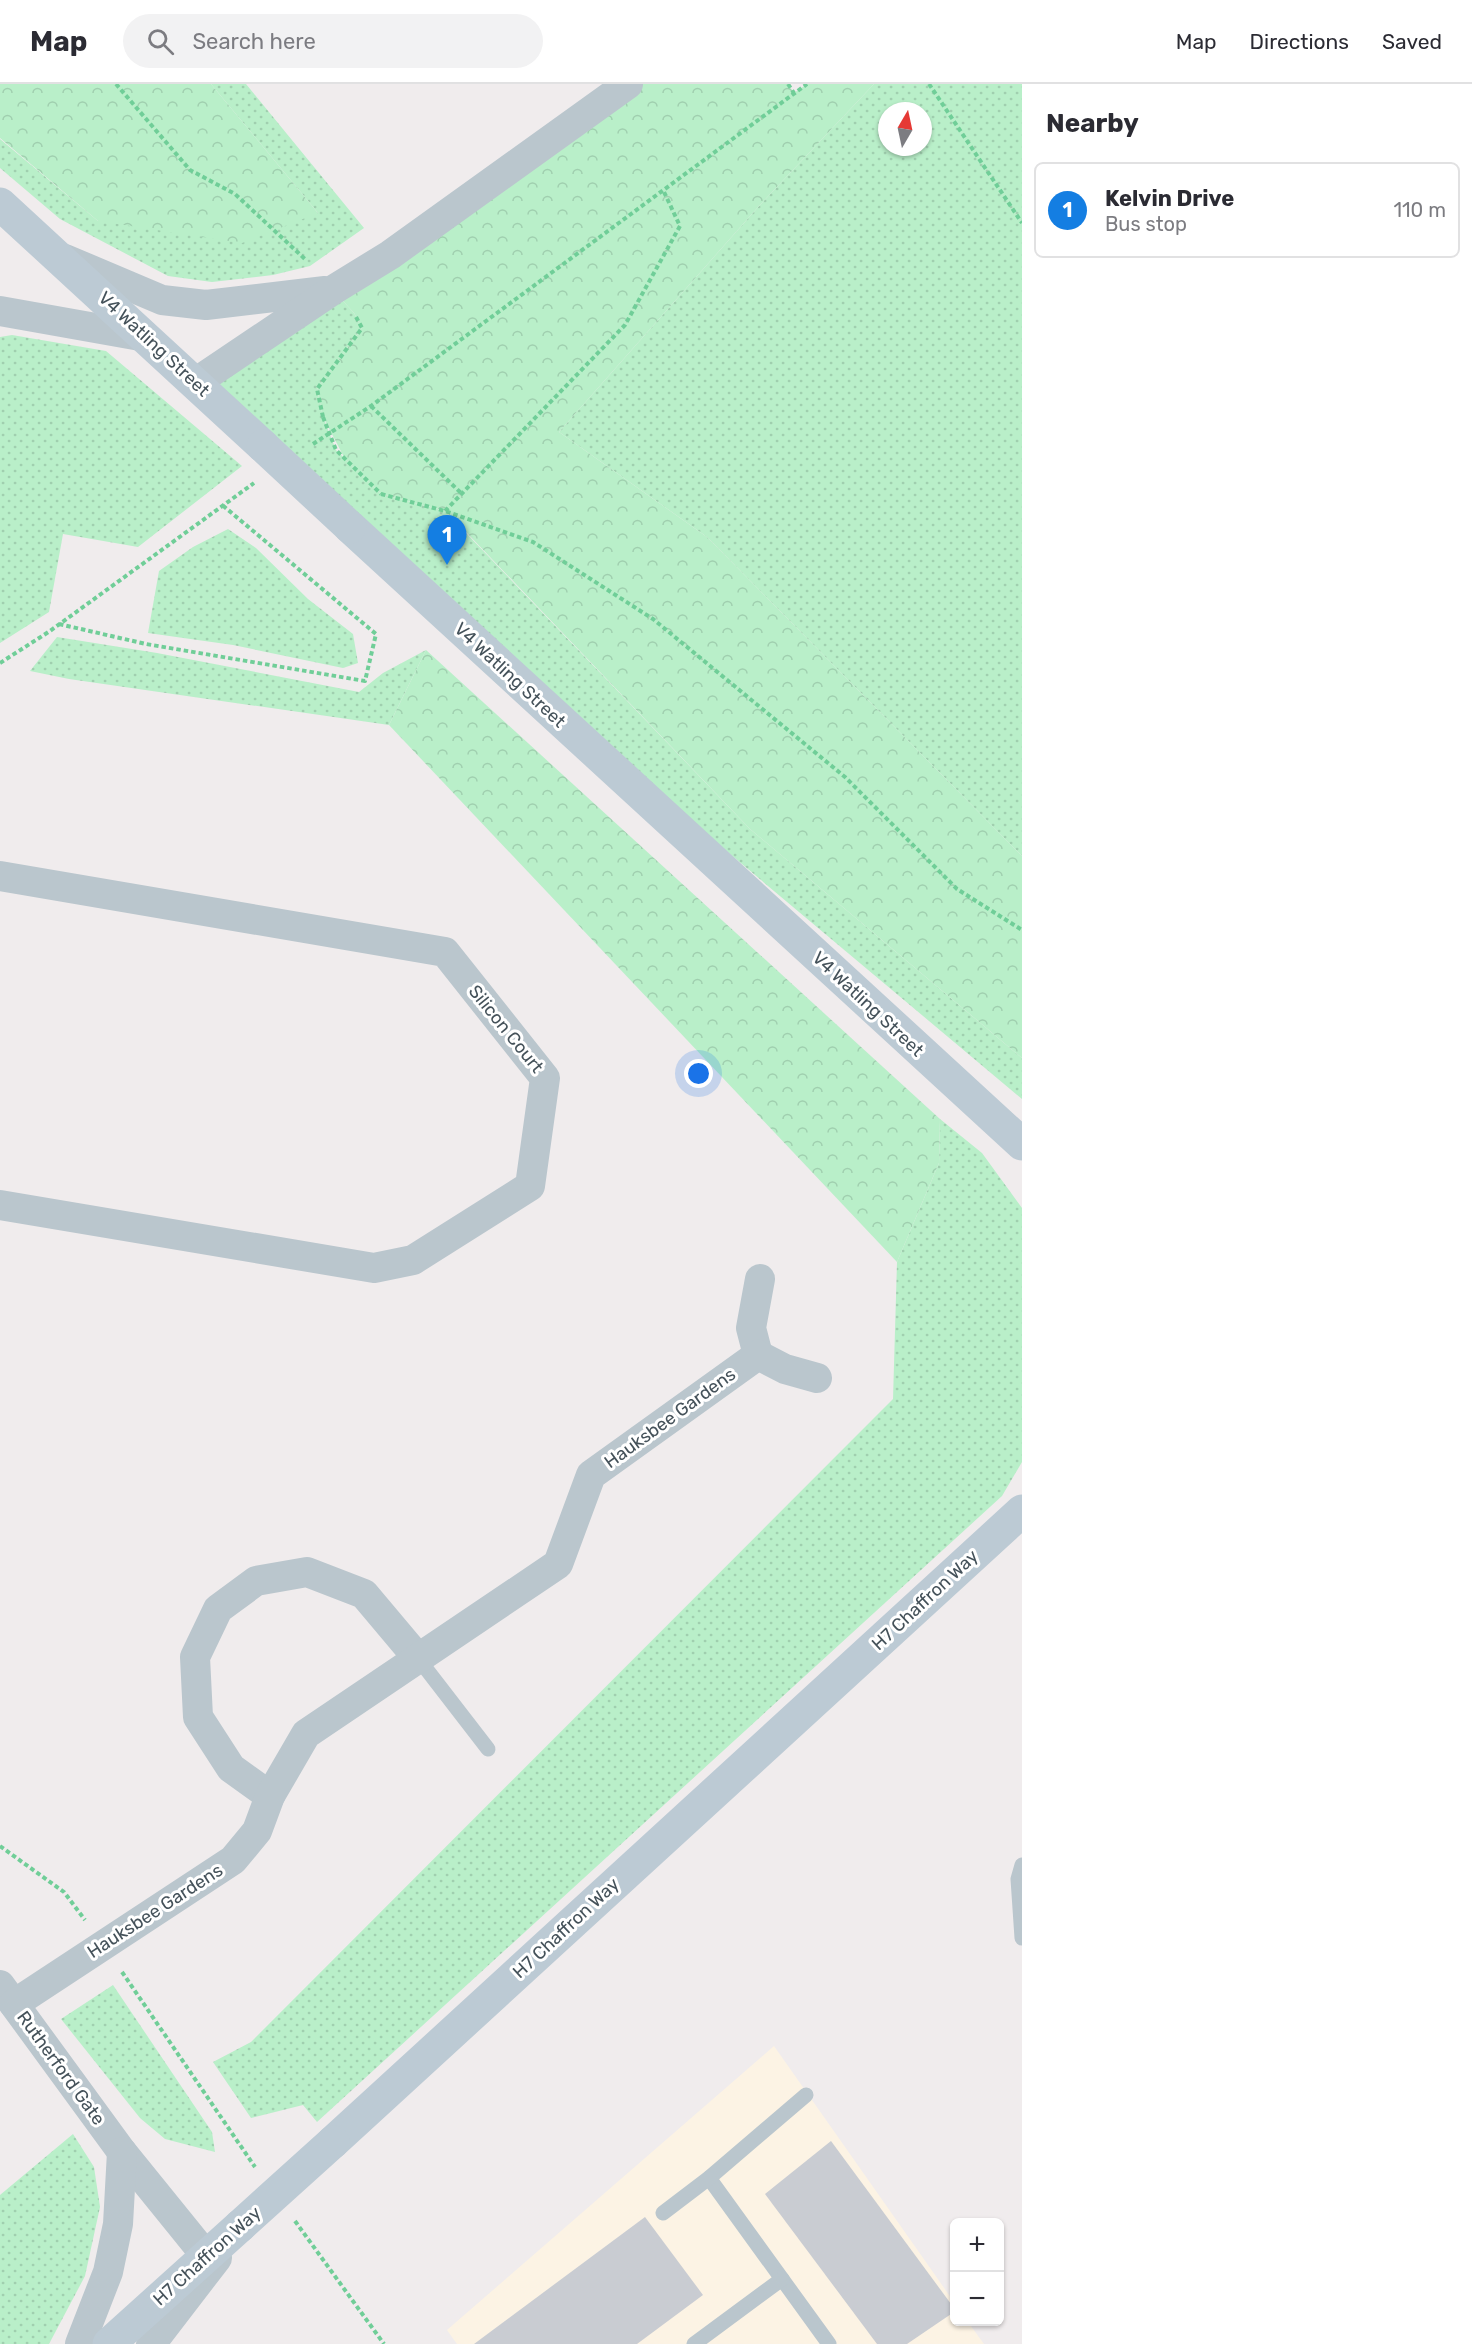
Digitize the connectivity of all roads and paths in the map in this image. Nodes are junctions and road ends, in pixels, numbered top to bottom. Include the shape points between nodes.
1 (117, 84) edge
2 (628, 84) edge
3 (788, 84) edge
4 (807, 84) edge
5 (929, 84) edge
6 (794, 93) junction
7 (664, 192) junction
8 (3, 214) edge
9 (1022, 223) edge
10 (59, 257) junction
11 (333, 290) junction
12 (0, 311) edge
13 (146, 337) junction
14 (195, 383) junction
15 (371, 406) junction
16 (311, 445) dead end
17 (262, 462) junction
18 (462, 494) junction
19 (221, 504) junction
20 (446, 511) junction
21 (59, 624) junction
22 (0, 663) edge
23 (0, 876) edge
24 (1022, 930) edge
25 (1022, 1144) edge
26 (0, 1205) edge
27 (760, 1280) dead end
28 (758, 1355) junction
29 (817, 1378) dead end
30 (1022, 1511) edge
31 (417, 1657) junction
32 (488, 1749) dead end
33 (270, 1796) junction
34 (0, 1846) edge
35 (1022, 1865) edge
36 (1022, 1938) edge
37 (104, 1944) junction
38 (7, 1994) edge
39 (806, 2095) dead end
40 (122, 2152) junction
41 (256, 2169) dead end
42 (709, 2178) junction
43 (663, 2213) dead end
44 (290, 2215) dead end
45 (240, 2226) junction
46 (207, 2257) junction
47 (782, 2279) junction
48 (80, 2344) edge
49 (109, 2344) edge
50 (151, 2344) edge
51 (384, 2344) edge
52 (694, 2344) edge
53 (829, 2344) edge

1 - 11 path via 190,170 235,194
2 - 11 street via 390,255
3 - 6 path
4 - 6 path
5 - 9 path
6 - 7 path
7 - 15 path
7 - 18 path via 680,226 625,325
8 - 10 street, V4 Watling Street
10 - 11 street via 162,300 206,305
10 - 13 street, V4 Watling Street
11 - 14 street
11 - 20 path, bridge via 362,328 317,389 336,450 381,494
12 - 13 street
13 - 14 street, V4 Watling Street
14 - 17 street, V4 Watling Street
15 - 16 path
15 - 18 path
17 - 19 path
17 - 25 street, V4 Watling Street, bridge via 350,527
18 - 20 path
19 - 21 path
19 - 21 path via 376,634 365,681 146,644
20 - 24 path via 533,542 653,619 845,777 957,890
21 - 22 path
23 - 26 street, Silicon Court via 445,952 545,1078 530,1186 413,1260 374,1268
27 - 28 street via 751,1328
28 - 29 street via 785,1369
28 - 31 street, Hauksbee Gardens via 591,1475 558,1564
30 - 45 street, H7 Chaffron Way, bridge
31 - 32 lane
31 - 33 street, Hauksbee Gardens via 306,1734
31 - 33 street via 364,1594 307,1572 256,1581 218,1609 195,1657 198,1717 231,1768
33 - 37 street, Hauksbee Gardens via 257,1831 233,1860
34 - 37 path via 64,1892
35 - 36 lane via 1018,1879
37 - 38 street, Hauksbee Gardens
37 - 41 path
38 - 40 street, Rutherford Gate
39 - 42 lane
40 - 46 street, Rutherford Gate
40 - 48 street via 118,2224 108,2272
42 - 43 lane
42 - 47 lane
44 - 51 path
45 - 46 street, H7 Chaffron Way
45 - 50 street
46 - 49 street, H7 Chaffron Way
47 - 52 lane
47 - 53 lane

